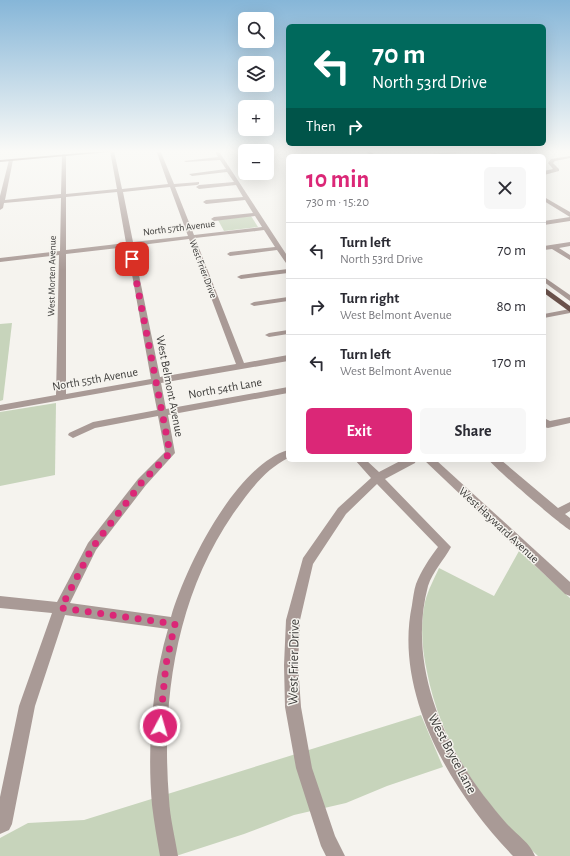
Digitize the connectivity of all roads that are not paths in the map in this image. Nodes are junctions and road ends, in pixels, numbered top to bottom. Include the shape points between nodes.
1 (4, 190) edge
2 (63, 190) edge
3 (120, 190) joint
4 (173, 190) edge
5 (242, 190) edge
6 (63, 196) junction
7 (247, 198) junction
8 (546, 200) edge
9 (206, 202) dead end
10 (0, 204) edge
11 (257, 214) junction
12 (570, 215) edge
13 (214, 219) dead end
14 (570, 219) edge
15 (546, 223) edge
16 (266, 228) junction
17 (191, 237) junction
18 (129, 244) junction
19 (570, 244) edge
20 (554, 247) junction
21 (279, 248) junction
22 (546, 248) edge
23 (62, 252) junction
24 (230, 254) dead end
25 (570, 258) edge
26 (286, 259) edge
27 (0, 260) edge
28 (286, 271) edge
29 (241, 277) dead end
30 (546, 281) edge
31 (546, 291) edge
32 (286, 299) edge
33 (570, 299) edge
34 (254, 304) dead end
35 (570, 311) edge
36 (546, 316) edge
37 (286, 332) edge
38 (269, 335) dead end
39 (286, 358) edge
40 (241, 366) junction
41 (156, 380) junction
42 (286, 390) edge
43 (61, 397) junction
44 (0, 408) edge
45 (162, 413) junction
46 (570, 420) edge
47 (546, 423) edge
48 (73, 435) dead end
49 (286, 455) edge
50 (362, 462) edge
51 (407, 462) edge
52 (431, 462) edge
53 (496, 462) edge
54 (377, 478) junction
55 (570, 506) edge
56 (556, 514) junction
57 (570, 525) edge
58 (570, 590) edge
59 (0, 602) edge
60 (61, 608) junction
61 (175, 624) junction
62 (1, 824) edge
63 (169, 856) edge
64 (336, 856) edge
65 (526, 856) edge

1 - 10 street
2 - 6 street, West Morten Avenue
3 - 6 street
3 - 18 street, West Belmont Avenue
4 - 17 street, West Frier Drive
5 - 7 street
6 - 10 street
6 - 23 street, West Morten Avenue
7 - 9 street
7 - 11 street
8 - 12 street
11 - 13 street
11 - 16 street
14 - 15 street
16 - 17 street, North 57th Avenue
16 - 21 street
17 - 18 street, North 57th Avenue
17 - 40 street, West Frier Drive
18 - 23 street, North 57th Avenue
18 - 41 street, West Belmont Avenue
19 - 20 street
20 - 22 street
20 - 25 street
21 - 24 street
21 - 26 street
23 - 27 street, North 57th Avenue
23 - 43 street, West Morten Avenue
28 - 29 street
30 - 33 street
31 - 35 main road
32 - 34 street
35 - 36 street
37 - 38 street
39 - 40 street, North 55th Avenue
40 - 41 street, North 55th Avenue
41 - 43 street, North 55th Avenue
41 - 45 street, West Belmont Avenue
42 - 45 street, North 54th Lane
43 - 44 street, North 55th Avenue
45 - 48 street, North 54th Lane via 93,426
45 - 60 street, West Belmont Avenue via 170,453 142,482 92,548
46 - 47 street
49 - 61 street via 277,458 261,471 226,513 205,546
50 - 54 street, West Bryce Lane
51 - 54 street, West Frier Drive
52 - 58 street, West Hayward Avenue
53 - 56 street
54 - 64 street, West Frier Drive via 342,511 308,562 293,620 293,707 304,768 327,840
54 - 65 street, West Bryce Lane via 445,547 422,586 417,610 415,638 424,700 435,728 480,807
55 - 56 street
56 - 57 street
59 - 60 street
60 - 61 street
60 - 62 street, West Belmont Avenue via 27,706
61 - 63 street via 166,664 160,726 160,791

